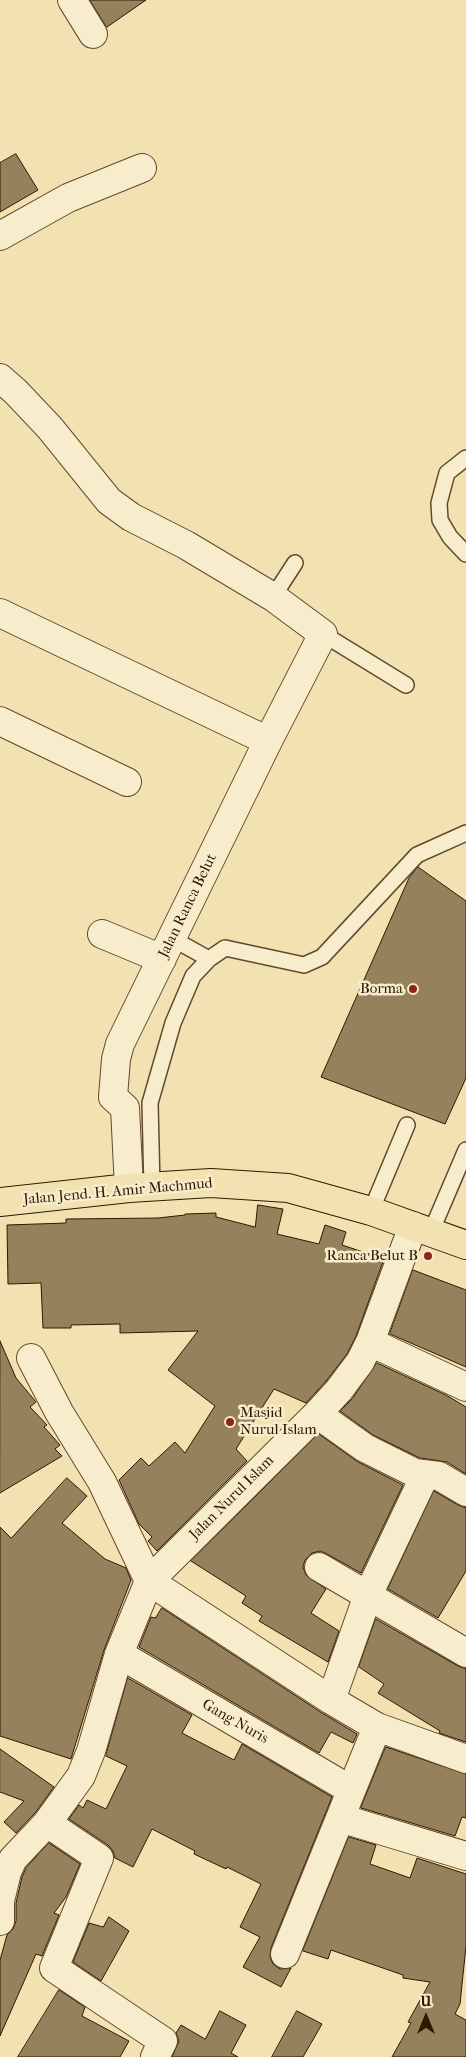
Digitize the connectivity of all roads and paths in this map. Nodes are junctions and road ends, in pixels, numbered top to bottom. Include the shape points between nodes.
1 (72, 0) edge
2 (93, 34) dead end
3 (142, 168) dead end
4 (0, 236) edge
5 (0, 378) edge
6 (466, 458) edge
7 (466, 554) edge
8 (295, 563) dead end
9 (273, 597) junction
10 (0, 613) edge
11 (323, 634) junction
12 (406, 685) dead end
13 (0, 721) edge
14 (268, 741) junction
15 (126, 782) dead end
16 (466, 833) edge
17 (102, 934) dead end
18 (172, 951) junction
19 (209, 959) junction
20 (407, 1125) dead end
21 (466, 1150) edge
22 (140, 1188) junction
23 (0, 1202) edge
24 (371, 1211) junction
25 (422, 1229) junction
26 (466, 1245) edge
27 (370, 1342) junction
28 (31, 1358) dead end
29 (466, 1387) edge
30 (317, 1414) junction
31 (425, 1475) junction
32 (466, 1492) edge
33 (319, 1567) dead end
34 (157, 1572) junction
35 (368, 1595) junction
36 (466, 1653) edge
37 (119, 1654) junction
38 (331, 1700) junction
39 (376, 1727) junction
40 (466, 1759) edge
41 (351, 1790) junction
42 (340, 1818) junction
43 (48, 1823) junction
44 (6, 1852) edge
45 (466, 1856) edge
46 (0, 1901) edge
47 (0, 1921) edge
48 (285, 1954) dead end
49 (155, 2057) edge

1 - 2 street
3 - 4 street via 68,198
5 - 9 street via 50,428 109,500 131,517 186,545
6 - 7 lane via 447,473 439,503 440,520
8 - 9 lane
9 - 11 street
10 - 14 street
11 - 12 lane
11 - 14 street, Jalan Ranca Belut
13 - 15 street
14 - 18 street, Jalan Ranca Belut
16 - 19 lane via 417,855 322,957 304,965 225,948
17 - 18 street
18 - 19 lane
18 - 22 street, Jalan Ranca Belut via 120,1044 116,1059 112,1097 125,1108
19 - 22 lane via 193,976 173,1023 150,1104
20 - 24 lane
21 - 25 lane
22 - 23 highway, Jalan Jend. H. Amir Machmud
22 - 24 highway, Jalan Jend. H. Amir Machmud via 211,1183 288,1188
24 - 25 highway, Jalan Jend. H. Amir Machmud
25 - 26 highway, Jalan Jend. H. Amir Machmud
25 - 27 street, Jalan Nurul Islam
27 - 29 street
27 - 30 street, Jalan Nurul Islam via 360,1362
28 - 34 street via 59,1412
30 - 31 street via 365,1448
30 - 34 street, Jalan Nurul Islam
31 - 32 street via 439,1476
31 - 35 street
33 - 35 street
34 - 37 street
34 - 38 street
35 - 36 street
35 - 38 street
37 - 41 street, Gang Nuris
37 - 43 street via 84,1770
38 - 39 street
39 - 40 street
39 - 41 street
41 - 42 street
42 - 45 street
42 - 48 street
43 - 44 street
43 - 49 street via 99,1858 54,1968 163,2041
44 - 46 street via 7,1872
46 - 47 street

